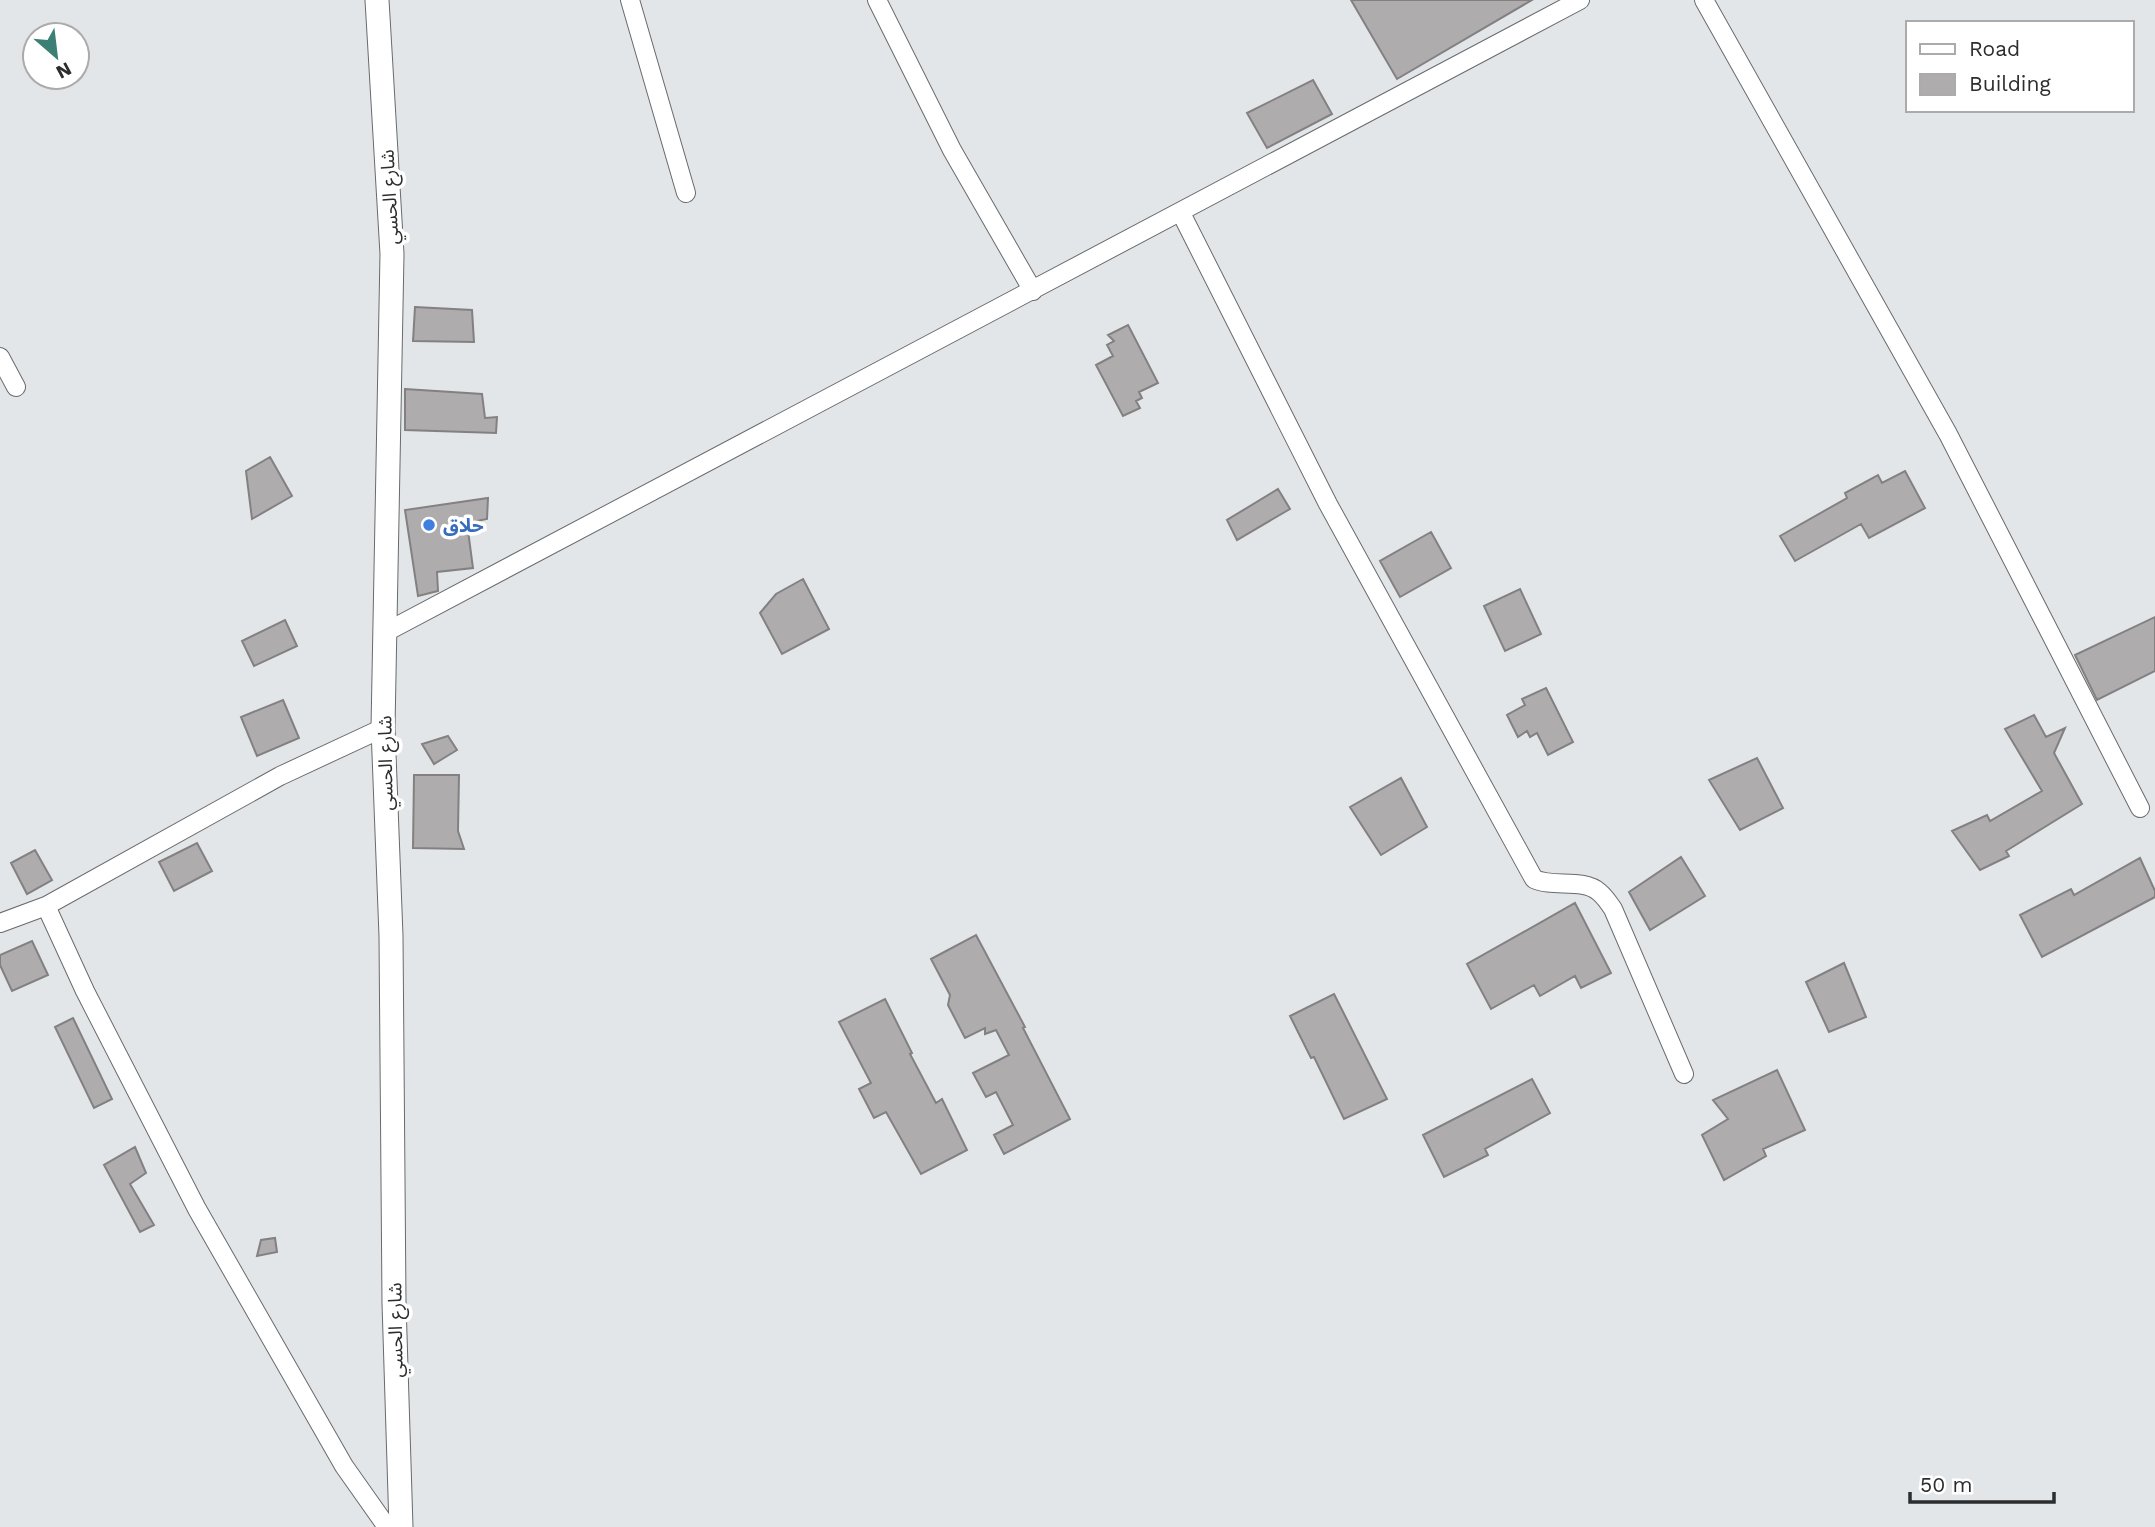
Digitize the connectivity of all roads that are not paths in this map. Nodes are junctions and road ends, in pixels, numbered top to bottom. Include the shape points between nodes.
1 (377, 0) edge
2 (630, 0) edge
3 (877, 0) edge
4 (1580, 0) edge
5 (1704, 0) edge
6 (686, 193) dead end
7 (1181, 213) junction
8 (1033, 291) junction
9 (0, 357) edge
10 (16, 387) dead end
11 (386, 632) junction
12 (383, 728) junction
13 (2140, 808) dead end
14 (46, 906) junction
15 (0, 923) edge
16 (1684, 1073) dead end
17 (387, 1527) edge
18 (401, 1527) edge

1 - 11 street, شارع الحسي via 392,254
2 - 6 street
3 - 8 street via 953,150
4 - 7 street
5 - 13 street via 1948,434
7 - 8 street
7 - 16 street via 1328,504 1534,879 1597,890 1613,909
8 - 11 street
9 - 10 street
11 - 12 street, شارع الحسي
12 - 14 street via 280,776
12 - 18 street, شارع الحسي
14 - 15 street
14 - 17 street via 197,1209 344,1466

